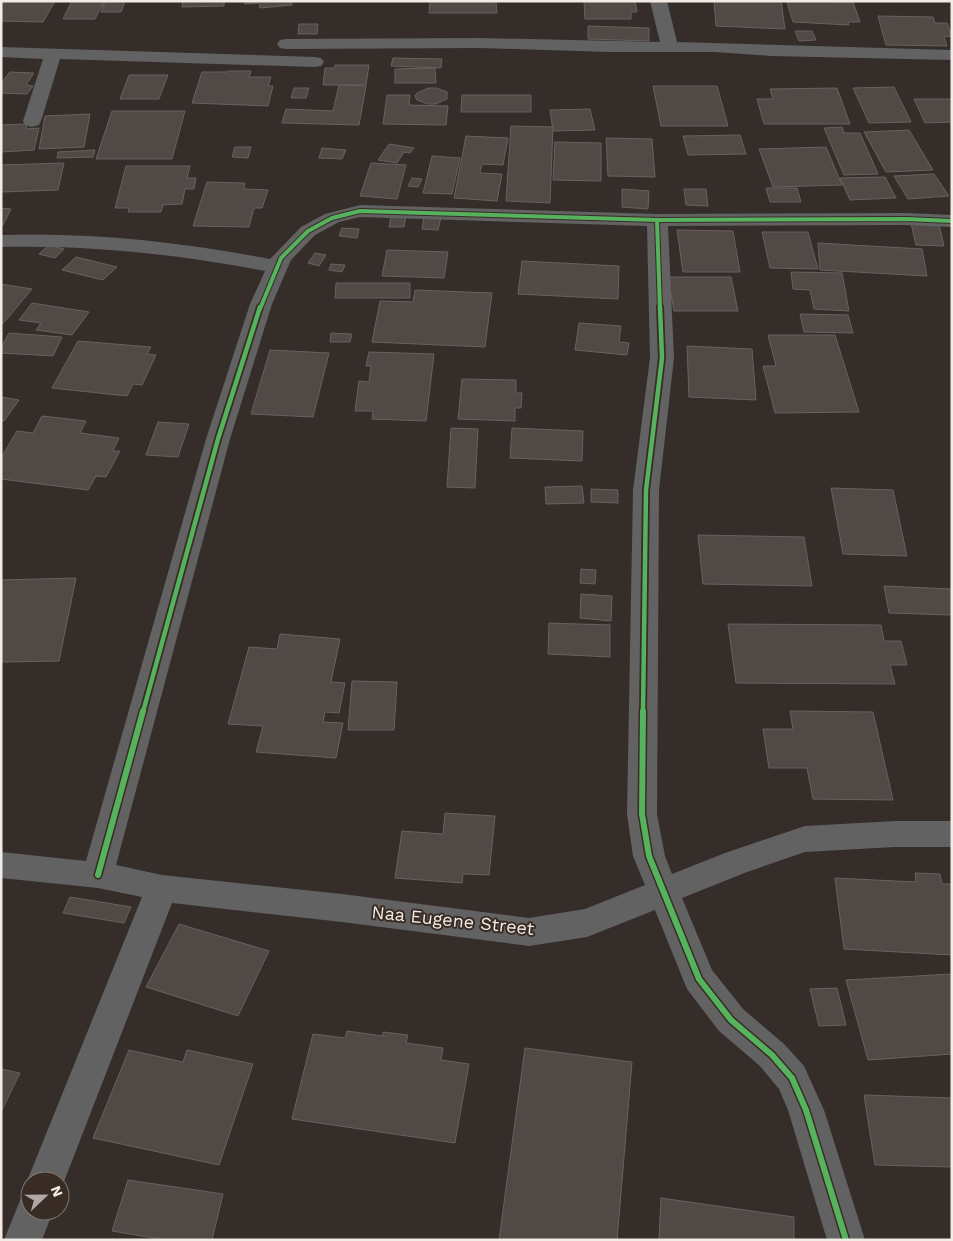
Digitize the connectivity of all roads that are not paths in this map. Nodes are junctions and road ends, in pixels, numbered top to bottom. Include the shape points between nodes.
1 (658, 1) edge
2 (286, 44) dead end
3 (669, 46) junction
4 (1, 52) edge
5 (54, 54) junction
6 (952, 55) edge
7 (325, 63) dead end
8 (32, 121) dead end
9 (657, 220) junction
10 (952, 221) edge
11 (1, 241) edge
12 (277, 267) junction
13 (952, 834) edge
14 (1, 865) edge
15 (98, 875) junction
16 (162, 888) junction
17 (665, 892) junction
18 (50, 1171) edge
19 (30, 1221) edge
20 (23, 1240) edge
21 (846, 1240) edge

1 - 3 street
2 - 3 street
3 - 6 street
4 - 5 street
5 - 7 street
5 - 8 street
9 - 10 street
9 - 12 street via 360,211 332,218 308,231 281,258
9 - 17 street via 662,358 646,490 642,814 649,856
11 - 12 street via 112,242 215,255
12 - 15 street via 261,304 218,439
13 - 17 street, Naa Eugene Street via 805,839 736,862
14 - 15 street, Naa Eugene Street
15 - 16 street, Naa Eugene Street
16 - 17 street, Naa Eugene Street via 529,932 587,923
16 - 18 street
17 - 21 street via 699,979 731,1020 772,1055 792,1078 806,1110
19 - 20 street

